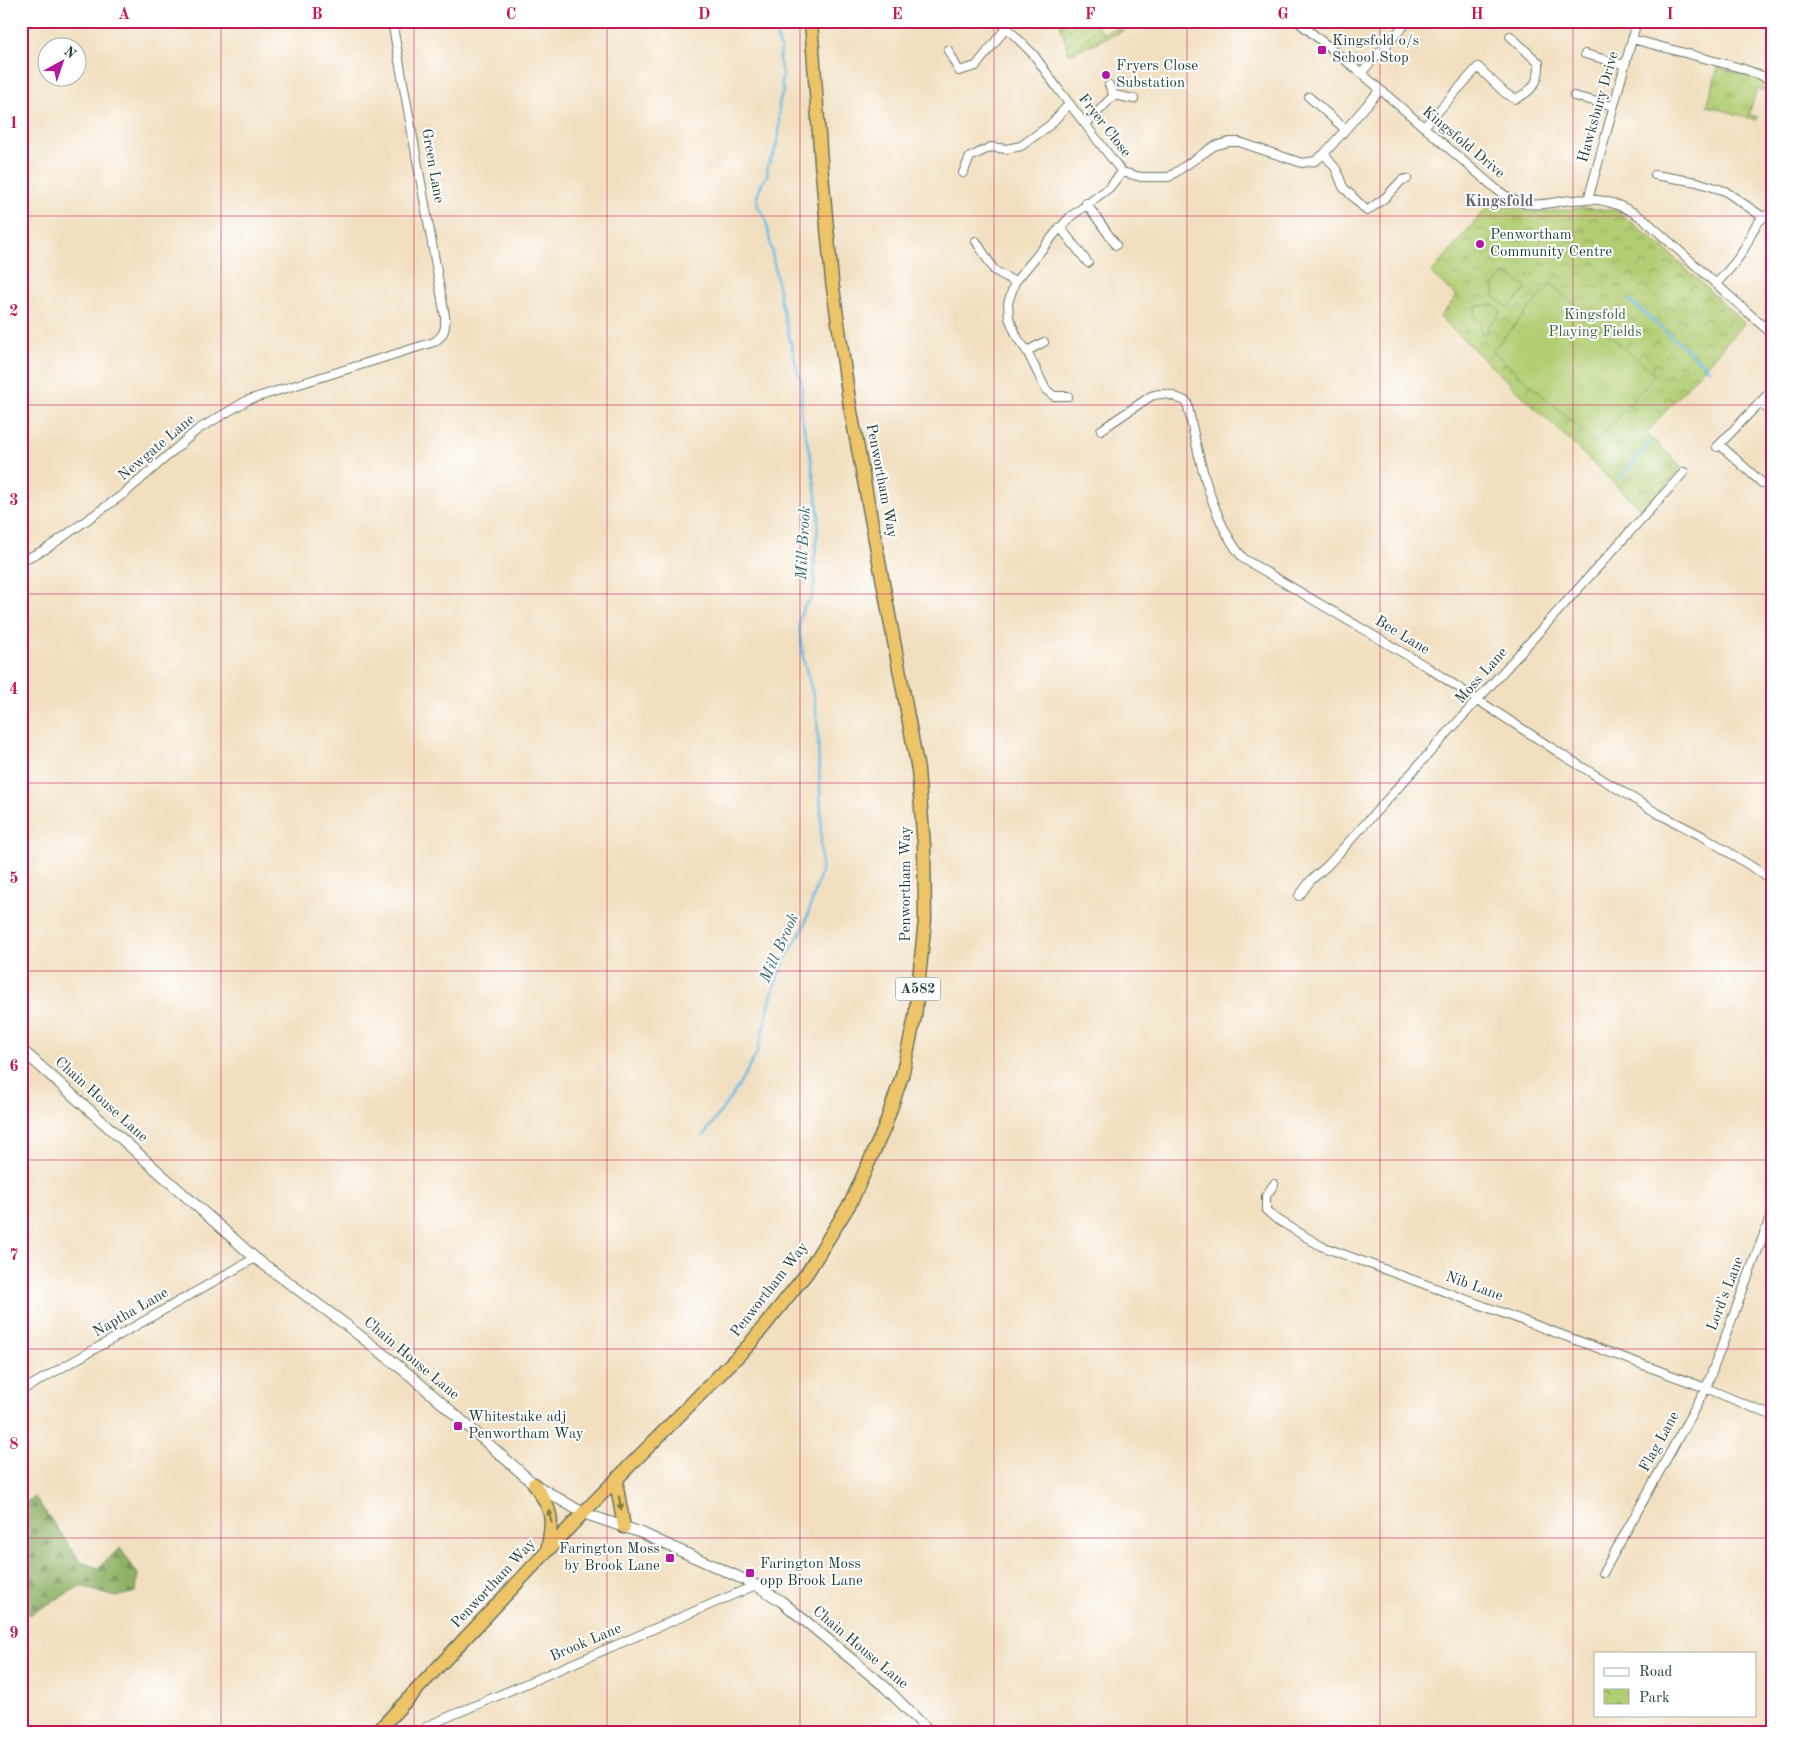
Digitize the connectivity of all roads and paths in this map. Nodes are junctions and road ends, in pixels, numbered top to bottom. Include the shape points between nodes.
1 (392, 21) edge
2 (806, 21) edge
3 (811, 21) edge
4 (1000, 21) edge
5 (1297, 21) edge
6 (1408, 21) edge
7 (1635, 22) edge
8 (1006, 28) junction
9 (1510, 36) dead end
10 (1632, 39) junction
11 (948, 50) dead end
12 (1585, 54) dead end
13 (813, 58) junction
14 (1625, 65) junction
15 (1361, 73) junction
16 (1773, 80) edge
17 (1109, 84) dead end
18 (1380, 90) junction
19 (1114, 95) junction
20 (1309, 96) dead end
21 (1574, 96) dead end
22 (1134, 99) dead end
23 (1069, 104) junction
24 (1613, 106) junction
25 (1086, 124) junction
26 (1424, 127) junction
27 (1344, 130) junction
28 (1324, 154) junction
29 (1122, 172) junction
30 (963, 173) dead end
31 (1655, 175) dead end
32 (1407, 179) dead end
33 (1588, 200) junction
34 (1086, 203) junction
35 (1773, 211) edge
36 (1763, 217) junction
37 (1060, 227) junction
38 (976, 241) dead end
39 (1116, 245) dead end
40 (1088, 264) dead end
41 (1014, 282) junction
42 (1716, 284) junction
43 (445, 316) joint
44 (1773, 335) edge
45 (1044, 342) dead end
46 (1027, 351) junction
47 (1773, 389) edge
48 (1068, 396) dead end
49 (1759, 403) junction
50 (1773, 413) edge
51 (1102, 430) dead end
52 (1684, 472) dead end
53 (1762, 483) dead end
54 (21, 561) edge
55 (1479, 699) junction
56 (1773, 880) edge
57 (1299, 896) dead end
58 (21, 1049) edge
59 (1274, 1184) dead end
60 (1773, 1210) edge
61 (255, 1258) junction
62 (1706, 1388) junction
63 (21, 1391) edge
64 (1773, 1416) edge
65 (618, 1478) junction
66 (534, 1484) junction
67 (583, 1514) junction
68 (624, 1527) junction
69 (547, 1551) junction
70 (1603, 1573) dead end
71 (756, 1585) junction
72 (427, 1726) dead end
73 (376, 1733) edge
74 (931, 1733) edge

1 - 43 street, Green Lane
2 - 13 highway, Penwortham Way / A582
3 - 13 highway, Penwortham Way / A582
4 - 8 street, Fryer Close
5 - 15 street, Kingsfold Drive
6 - 15 street
7 - 10 street, Hawksbury Drive
8 - 11 street via 976,66 959,71
8 - 23 street, Fryer Close via 1034,55
9 - 26 street via 1539,63 1537,83 1515,99 1478,67
10 - 14 street, Hawksbury Drive
10 - 16 street
12 - 14 street
13 - 65 highway, Penwortham Way / A582 via 832,281 850,406 918,770 925,920 915,1017 902,1076 884,1129 851,1202 807,1273 749,1345
14 - 24 street, Hawksbury Drive
15 - 18 street, Kingsfold Drive
17 - 19 street
18 - 26 street, Kingsfold Drive
18 - 27 street, Fryer Close
19 - 22 street
19 - 25 street
20 - 27 street
21 - 24 street
23 - 25 street, Fryer Close
23 - 30 street via 1050,125 1021,146 991,147 970,157
24 - 33 street, Hawksbury Drive
25 - 29 street, Fryer Close
26 - 33 street, Kingsfold Drive via 1496,189 1516,201 1556,204
27 - 28 street, Fryer Close
28 - 29 street, Fryer Close via 1302,163 1239,142 1229,142 1214,146 1169,177 1141,177
28 - 32 street via 1336,169 1343,187 1367,211
29 - 34 street via 1109,188
31 - 36 street via 1697,182 1725,191
33 - 42 street, Kingsfold Drive via 1615,203 1646,220
34 - 37 street
34 - 39 street
35 - 36 street
36 - 42 street via 1755,224 1740,256
37 - 40 street
37 - 41 street
38 - 41 street via 994,270
41 - 46 street via 1008,303 1009,318
42 - 44 street, Kingsfold Drive
43 - 54 street, Newgate Lane via 446,328 434,342 248,400 197,430 125,493 46,549
45 - 46 street
46 - 48 street via 1046,390 1054,396
47 - 49 street
49 - 50 street
49 - 53 street via 1719,446
51 - 55 street, Bee Lane via 1160,393 1187,402 1214,505 1234,548 1244,559
52 - 55 street, Moss Lane
55 - 56 street, Bee Lane via 1561,754
55 - 57 street, Moss Lane
58 - 61 street, Chain House Lane
59 - 62 street, Nib Lane via 1266,1196 1266,1210 1321,1246
60 - 62 street, Lord's Lane
61 - 63 street, Naptha Lane
61 - 66 street, Chain House Lane via 411,1376
62 - 64 street
62 - 70 street, Flag Lane
65 - 67 highway, Penwortham Way / A582
65 -> 68 highway
66 - 67 street, Chain House Lane
69 -> 66 highway via 552,1522 547,1503
67 - 68 street, Chain House Lane
67 - 69 highway, Penwortham Way / A582
68 - 71 street, Chain House Lane
69 - 73 highway, Penwortham Way / A582
71 - 72 street, Brook Lane
71 - 74 street, Chain House Lane via 781,1600 884,1686

